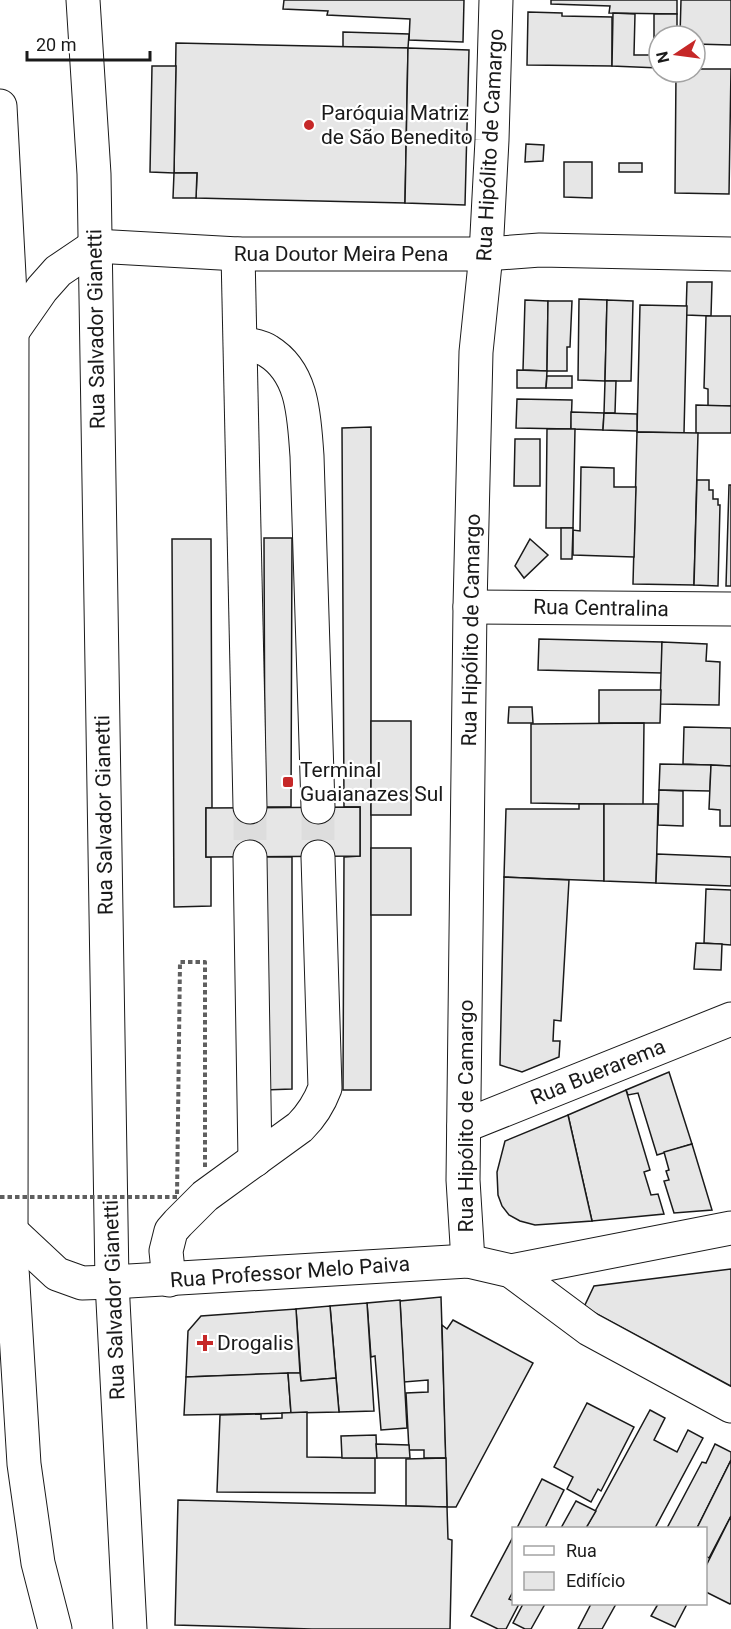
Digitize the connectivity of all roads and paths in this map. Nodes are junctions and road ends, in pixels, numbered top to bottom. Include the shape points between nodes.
1 (83, 0) edge
2 (496, 0) edge
3 (0, 106) edge
4 (95, 246) junction
5 (238, 254) junction
6 (486, 254) junction
7 (731, 254) edge
8 (12, 332) junction
9 (241, 343) junction
10 (470, 607) junction
11 (731, 609) edge
12 (250, 807) tunnel mouth
13 (318, 807) tunnel mouth
14 (250, 857) tunnel mouth
15 (318, 857) tunnel mouth
16 (731, 1019) edge
17 (464, 1126) junction
18 (255, 1160) junction
19 (205, 1168) dead end
20 (0, 1197) edge
21 (731, 1228) edge
22 (11, 1231) junction
23 (468, 1261) junction
24 (511, 1271) junction
25 (168, 1280) junction
26 (112, 1282) junction
27 (731, 1406) edge
28 (55, 1629) edge
29 (130, 1629) edge

1 - 4 street, Rua Salvador Gianetti
2 - 6 street, Rua Hipólito de Camargo
3 - 8 street
4 - 5 street, Rua Doutor Meira Pena
4 - 8 street via 58,272
4 - 26 street, Rua Salvador Gianetti
5 - 6 street, Rua Doutor Meira Pena
5 - 9 street
6 - 7 street, Rua Doutor Meira Pena via 540,250
6 - 10 street, Rua Hipólito de Camargo via 476,352
8 - 22 street
9 - 12 street
9 - 13 street via 267,350 288,368 298,389 304,419
10 - 11 street, Rua Centralina
10 - 17 street, Rua Hipólito de Camargo
14 - 18 street
15 - 18 street via 325,1088 312,1115
16 - 17 street, Rua Buerarema
17 - 23 street, Rua Hipólito de Camargo
18 - 25 street via 205,1196 171,1231 166,1251
19 - 20 path, bridge via 205,962 180,962 177,1197
21 - 24 street
22 - 26 street, Rua Professor Melo Paiva via 57,1274 82,1283
22 - 28 street via 24,1464 38,1563
23 - 24 street, Rua Professor Melo Paiva
23 - 25 street, Rua Professor Melo Paiva
24 - 27 street via 589,1329
25 - 26 street, Rua Professor Melo Paiva
26 - 29 street, Rua Salvador Gianetti

